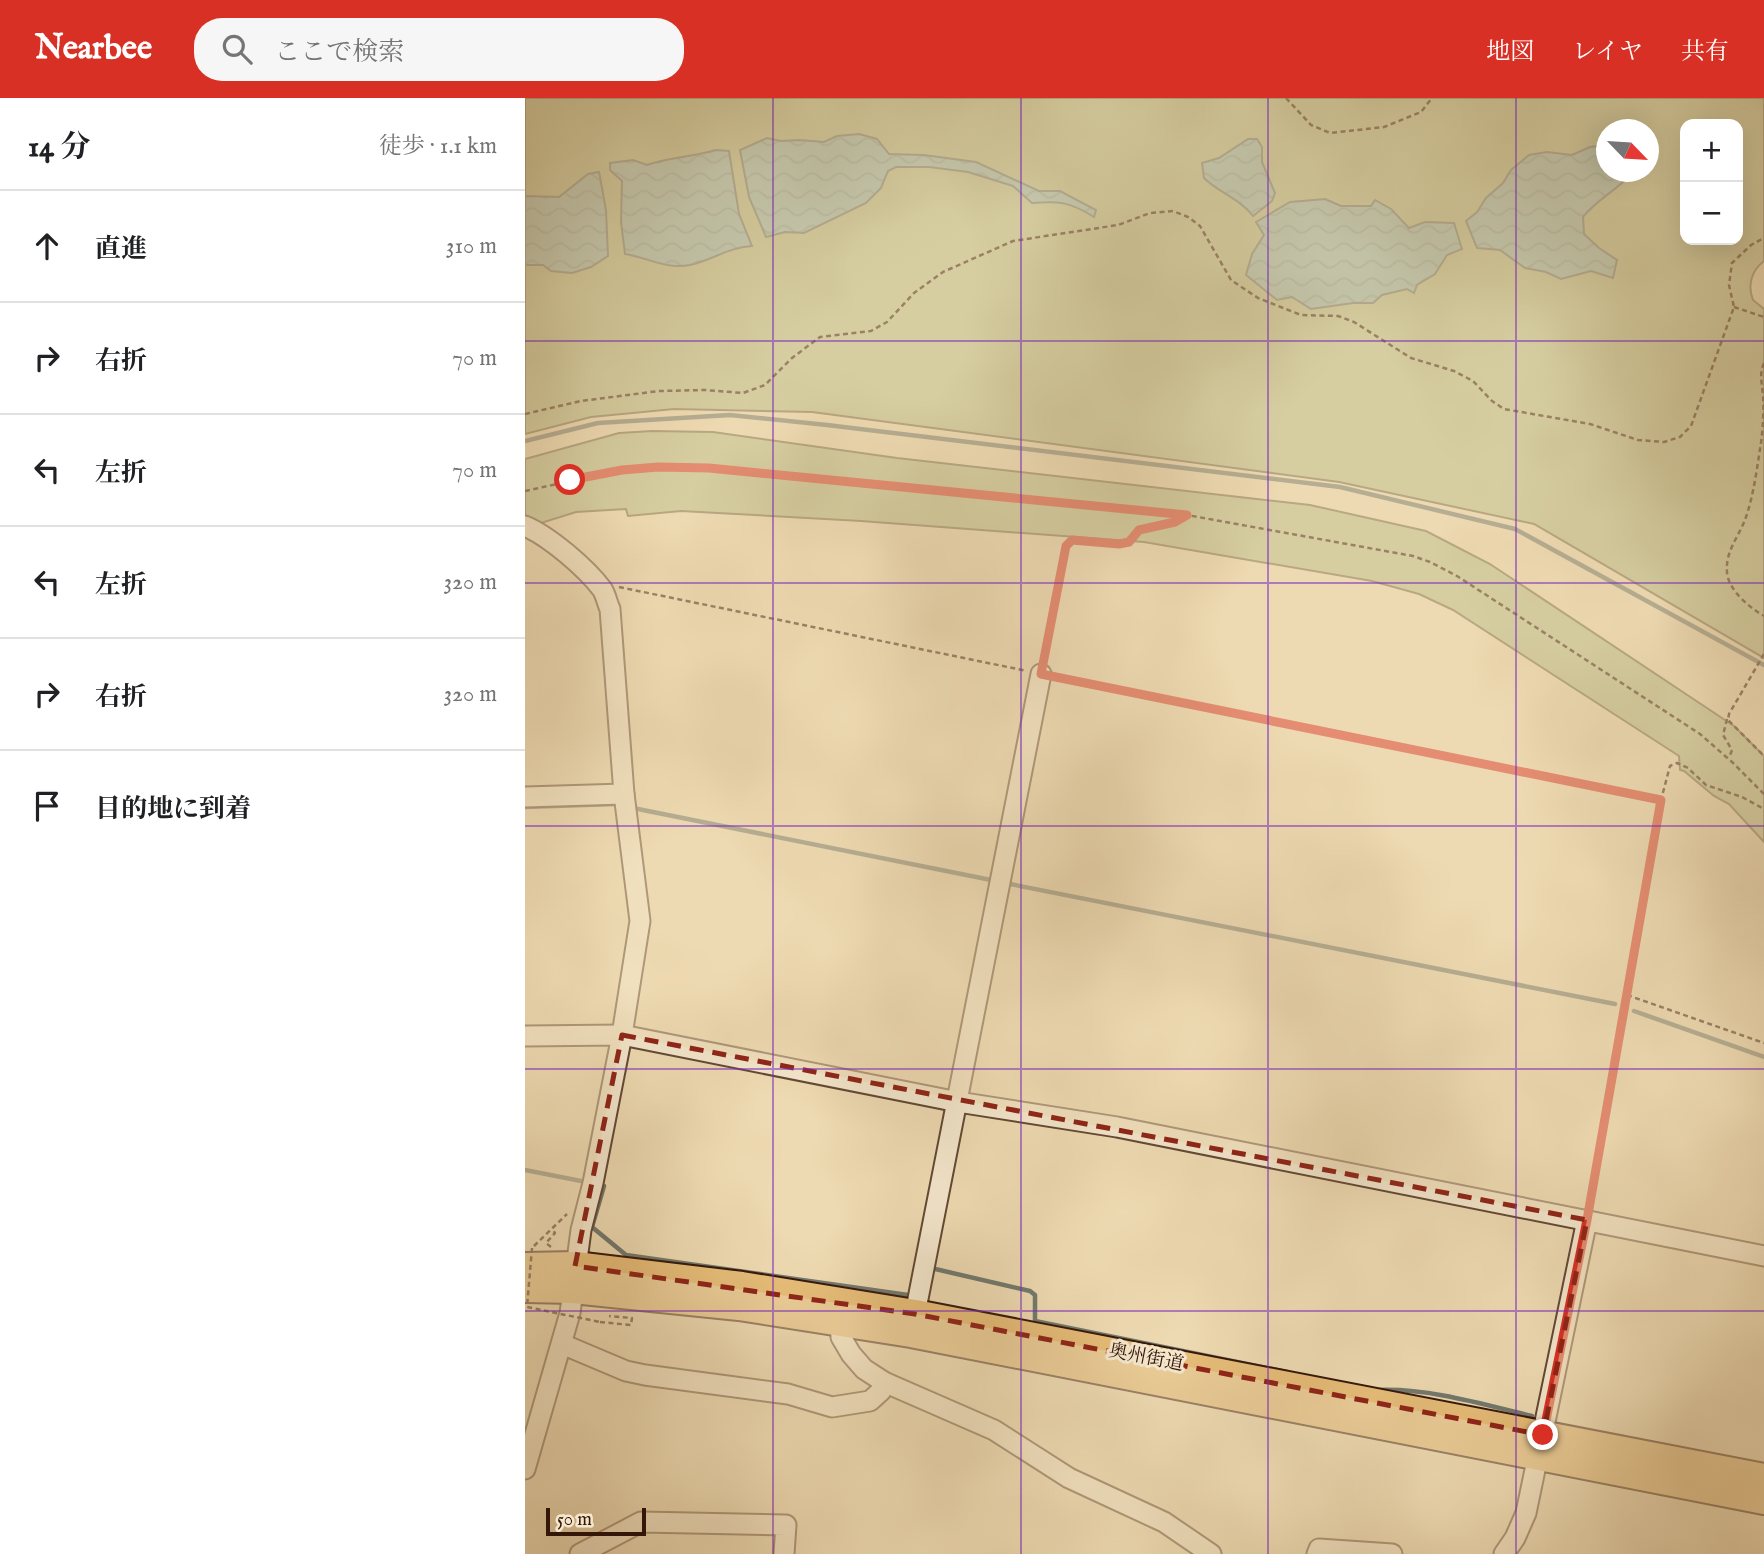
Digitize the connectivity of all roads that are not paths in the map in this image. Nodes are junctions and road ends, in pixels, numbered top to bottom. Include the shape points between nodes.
1 (526, 526) edge
2 (1041, 674) road end
3 (624, 794) junction
4 (525, 797) edge
5 (622, 1035) junction
6 (525, 1036) edge
7 (958, 1101) junction
8 (1587, 1220) junction
9 (1764, 1256) edge
10 (528, 1257) edge
11 (574, 1277) junction
12 (525, 1288) edge
13 (915, 1314) junction
14 (840, 1322) junction
15 (562, 1344) junction
16 (884, 1382) junction
17 (1541, 1446) junction
18 (525, 1469) edge
19 (1764, 1478) edge
20 (1764, 1500) edge
21 (580, 1554) edge
22 (784, 1554) edge
23 (1211, 1554) edge
24 (1317, 1554) edge
25 (1392, 1554) edge
26 (1504, 1554) edge

1 - 3 street via 604,591 610,609
2 - 7 street
3 - 4 street
3 - 5 street via 640,920
5 - 6 street
5 - 7 street
5 - 11 street
7 - 8 street via 1117,1127
7 - 13 street
8 - 9 street
8 - 17 street
10 - 11 highway, 奥州街道
11 - 12 highway, 奥州街道
11 - 13 highway, 奥州街道 via 742,1286
11 - 14 highway, 奥州街道
11 - 15 street
13 - 17 highway, 奥州街道
14 - 16 street via 841,1338 851,1354
14 - 17 highway, 奥州街道
15 - 16 street via 626,1371 788,1394 832,1407 870,1401
15 - 18 street
16 - 23 street via 994,1430 1069,1478 1164,1522
17 - 19 highway, 奥州街道
17 - 20 highway, 奥州街道
17 - 26 street via 1526,1513
21 - 22 street via 641,1521 786,1525
24 - 25 street via 1319,1549

